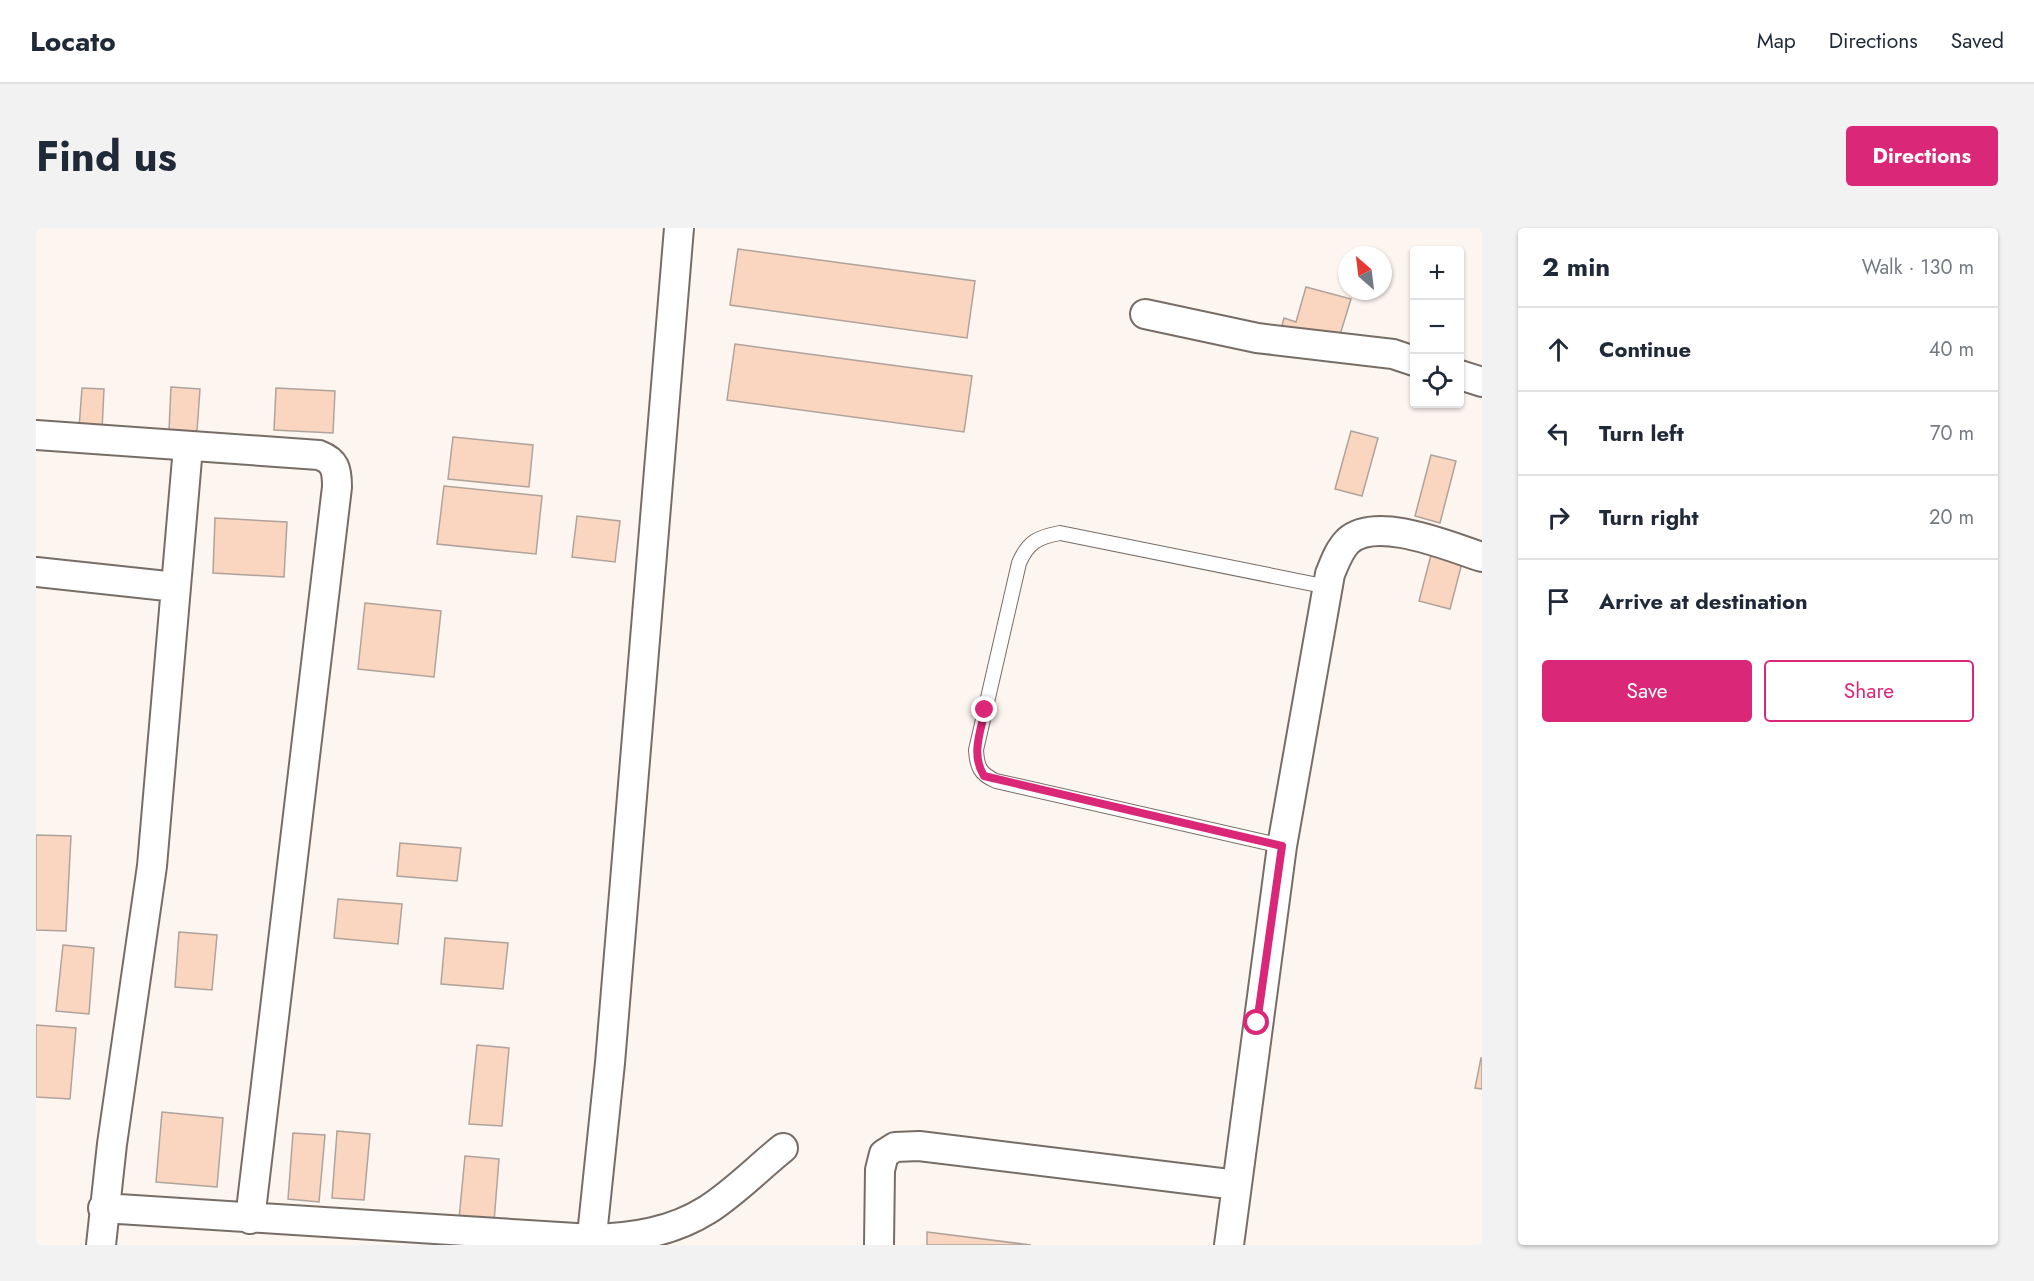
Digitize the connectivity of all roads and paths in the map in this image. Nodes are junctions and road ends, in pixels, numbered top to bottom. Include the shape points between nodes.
1 (679, 228) edge
2 (1145, 314) dead end
3 (1410, 360) edge
4 (1464, 376) edge
5 (1482, 382) edge
6 (36, 435) edge
7 (188, 447) junction
8 (1482, 557) edge
9 (36, 572) edge
10 (176, 587) junction
11 (1328, 587) junction
12 (1282, 846) junction
13 (783, 1148) dead end
14 (1237, 1185) junction
15 (103, 1208) junction
16 (249, 1219) junction
17 (592, 1242) edge
18 (101, 1245) edge
19 (879, 1245) edge
20 (1229, 1245) edge

1 - 17 street
2 - 3 street via 1257,338 1393,354
4 - 5 street
6 - 7 street
7 - 10 street
7 - 16 street via 319,455 331,459 337,469
8 - 11 street via 1400,532 1368,532 1349,540 1337,556
9 - 10 street
10 - 15 street via 152,866
11 - 12 street
11 - 12 lane via 1060,533 1039,537 1026,547 1019,563 976,750 977,765 984,776 996,781
12 - 14 street
13 - 17 street via 707,1210 664,1230
14 - 19 street via 919,1146 895,1147 884,1154 880,1170
14 - 20 street
15 - 16 street
15 - 18 street
16 - 17 street

